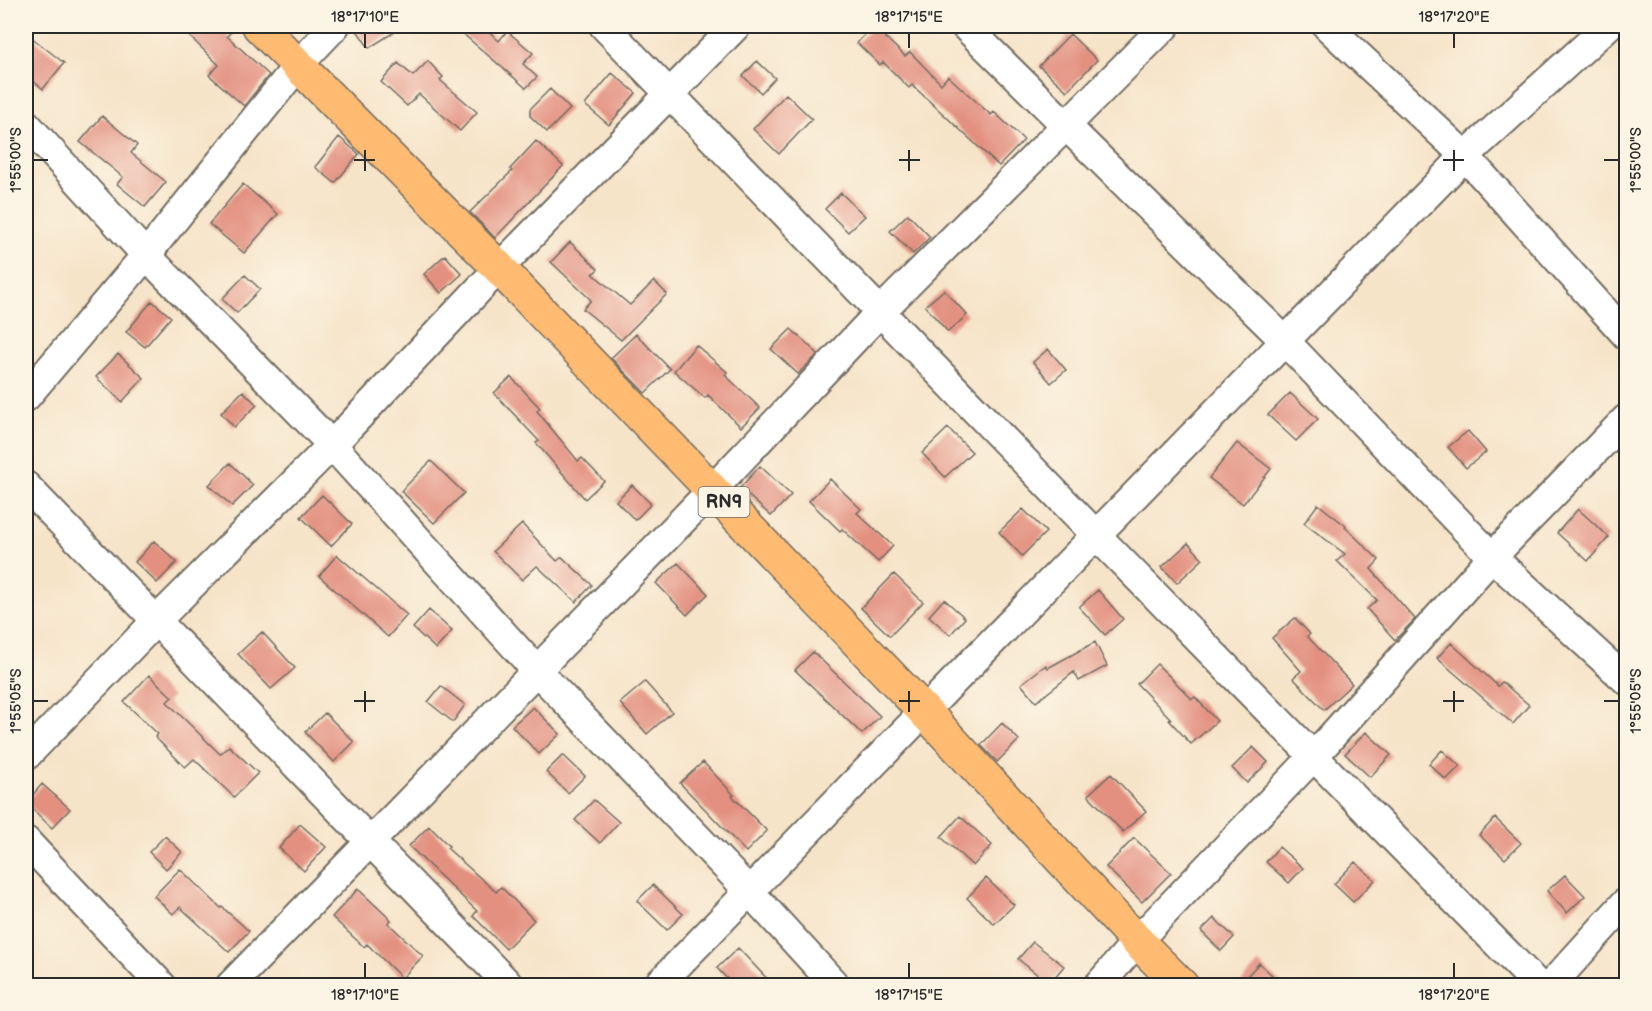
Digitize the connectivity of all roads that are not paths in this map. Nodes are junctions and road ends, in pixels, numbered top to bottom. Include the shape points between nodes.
1 (259, 26) edge
2 (335, 26) edge
3 (604, 26) edge
4 (736, 26) edge
5 (965, 26) edge
6 (1165, 26) edge
7 (1327, 26) edge
8 (1608, 26) edge
9 (299, 64) junction
10 (670, 94) junction
11 (26, 124) edge
12 (1065, 126) junction
13 (1465, 156) junction
14 (146, 255) junction
15 (499, 268) junction
16 (880, 312) junction
17 (1626, 335) edge
18 (1285, 341) junction
19 (26, 397) edge
20 (1626, 418) edge
21 (332, 445) junction
22 (26, 486) edge
23 (712, 490) junction
24 (1096, 535) junction
25 (1492, 557) junction
26 (155, 622) junction
27 (536, 670) junction
28 (1626, 680) edge
29 (924, 711) junction
30 (26, 756) edge
31 (1314, 756) junction
32 (369, 840) junction
33 (26, 841) edge
34 (749, 891) junction
35 (1626, 902) edge
36 (1137, 941) junction
37 (162, 986) edge
38 (230, 986) edge
39 (510, 986) edge
40 (657, 986) edge
41 (836, 986) edge
42 (1098, 986) edge
43 (1182, 986) edge
44 (1539, 986) edge
45 (1550, 986) edge

1 - 9 main road, RN9
2 - 9 street
3 - 10 street
4 - 10 street
5 - 12 street
6 - 12 street
7 - 13 street
8 - 13 street
9 - 14 street
9 - 15 main road, RN9
10 - 15 street
10 - 16 street
11 - 14 street
12 - 16 street
12 - 18 street
13 - 17 street
13 - 18 street
14 - 19 street
14 - 21 street
15 - 21 street
15 - 23 main road, RN9
16 - 23 street
16 - 24 street
18 - 24 street
18 - 25 street
20 - 25 street
21 - 26 street
21 - 27 street
22 - 26 street
23 - 27 street
23 - 29 main road, RN9
24 - 29 street
24 - 31 street
25 - 28 street
25 - 31 street
26 - 30 street
26 - 32 street
27 - 32 street
27 - 34 street
29 - 34 street
29 - 36 main road, RN9
31 - 36 street
31 - 44 street
32 - 38 street
32 - 39 street
33 - 37 street
34 - 40 street
34 - 41 street
35 - 45 street
36 - 42 street
36 - 43 main road, RN9

